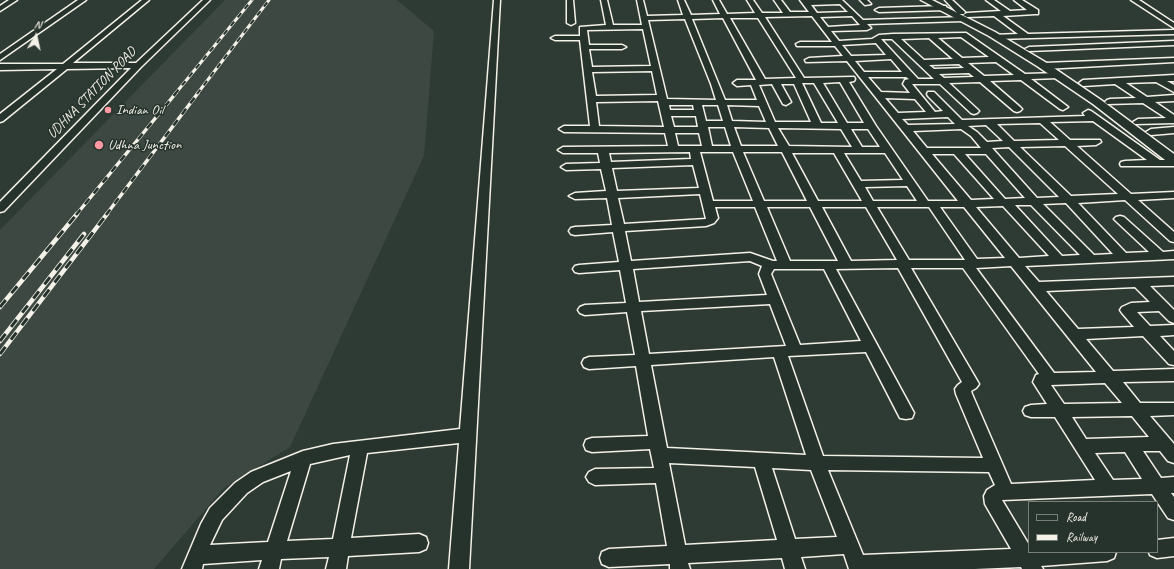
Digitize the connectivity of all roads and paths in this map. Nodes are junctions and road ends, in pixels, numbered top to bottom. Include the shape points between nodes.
1 (14, 0) edge
2 (83, 0) edge
3 (146, 0) edge
4 (207, 0) edge
5 (497, 0) edge
6 (570, 0) edge
7 (604, 0) edge
8 (640, 0) edge
9 (681, 0) edge
10 (716, 0) edge
11 (750, 0) edge
12 (777, 0) edge
13 (925, 0) edge
14 (936, 0) edge
15 (989, 0) edge
16 (1017, 0) edge
17 (1134, 0) edge
18 (946, 4) edge
19 (1025, 5) junction
20 (978, 6) dead end
21 (999, 6) junction
22 (809, 8) edge
23 (0, 9) edge
24 (879, 10) dead end
25 (854, 14) junction
26 (993, 14) junction
27 (1010, 14) junction
28 (788, 15) junction
29 (760, 16) junction
30 (964, 16) junction
31 (688, 17) junction
32 (725, 17) junction
33 (927, 20) junction
34 (645, 22) junction
35 (571, 23) dead end
36 (864, 25) junction
37 (1174, 26) edge
38 (610, 28) junction
39 (825, 29) junction
40 (1174, 32) edge
41 (930, 35) junction
42 (944, 35) junction
43 (1061, 35) junction
44 (893, 36) junction
45 (1026, 36) junction
46 (1002, 37) junction
47 (555, 38) dead end
48 (583, 38) junction
49 (876, 39) junction
50 (1174, 42) edge
51 (1154, 43) junction
52 (800, 44) dead end
53 (1118, 45) junction
54 (839, 46) junction
55 (1079, 46) junction
56 (584, 47) junction
57 (622, 47) dead end
58 (884, 49) junction
59 (1029, 49) junction
60 (1174, 55) edge
61 (891, 57) junction
62 (0, 58) edge
63 (849, 59) junction
64 (998, 60) junction
65 (1174, 60) edge
66 (962, 61) junction
67 (1146, 61) junction
68 (922, 63) junction
69 (1106, 63) junction
70 (138, 65) junction
71 (64, 66) junction
72 (0, 67) edge
73 (655, 68) junction
74 (842, 68) dead end
75 (587, 70) junction
76 (972, 70) junction
77 (1058, 70) junction
78 (931, 72) junction
79 (860, 74) junction
80 (907, 74) junction
81 (1023, 77) junction
82 (1174, 78) edge
83 (843, 79) junction
84 (983, 79) junction
85 (1158, 79) junction
86 (817, 80) junction
87 (1138, 80) junction
88 (799, 81) junction
89 (915, 81) junction
90 (941, 81) junction
91 (775, 82) junction
92 (1117, 82) junction
93 (737, 83) dead end
94 (758, 83) junction
95 (1083, 83) junction
96 (1174, 89) edge
97 (931, 94) dead end
98 (878, 95) junction
99 (916, 96) junction
100 (591, 99) junction
101 (663, 100) junction
102 (1145, 100) junction
103 (1172, 100) edge
104 (697, 102) junction
105 (786, 102) dead end
106 (1110, 102) junction
107 (721, 103) junction
108 (763, 103) junction
109 (1063, 108) dead end
110 (1017, 109) dead end
111 (1084, 110) dead end
112 (974, 111) dead end
113 (665, 113) junction
114 (699, 113) junction
115 (950, 114) junction
116 (933, 115) junction
117 (895, 116) junction
118 (1095, 118) junction
119 (0, 119) edge
120 (1042, 120) junction
121 (1174, 120) edge
122 (988, 122) junction
123 (1138, 122) junction
124 (729, 124) junction
125 (960, 124) junction
126 (772, 125) junction
127 (703, 126) junction
128 (817, 126) junction
129 (844, 126) junction
130 (871, 126) junction
131 (904, 128) junction
132 (564, 129) dead end
133 (594, 129) junction
134 (668, 130) junction
135 (1174, 130) edge
136 (1151, 132) junction
137 (1096, 142) dead end
138 (1068, 143) junction
139 (1012, 145) junction
140 (986, 148) junction
141 (1174, 148) edge
142 (674, 149) junction
143 (694, 149) junction
144 (708, 149) junction
145 (737, 149) junction
146 (785, 149) junction
147 (563, 150) dead end
148 (603, 150) junction
149 (837, 150) junction
150 (859, 150) junction
151 (887, 150) junction
152 (924, 151) junction
153 (957, 151) junction
154 (698, 162) junction
155 (1174, 162) edge
156 (1125, 164) dead end
157 (1157, 164) junction
158 (606, 166) junction
159 (566, 167) dead end
160 (910, 183) junction
161 (857, 184) junction
162 (705, 192) junction
163 (612, 194) junction
164 (1174, 195) edge
165 (575, 196) dead end
166 (1128, 197) junction
167 (1068, 199) junction
168 (1034, 201) junction
169 (1004, 202) junction
170 (710, 204) junction
171 (760, 204) junction
172 (928, 204) junction
173 (967, 204) junction
174 (815, 205) junction
175 (869, 205) junction
176 (0, 209) edge
177 (1120, 218) dead end
178 (618, 228) junction
179 (575, 231) dead end
180 (1174, 238) edge
181 (1174, 255) edge
182 (1160, 256) junction
183 (1123, 257) junction
184 (1091, 259) junction
185 (1059, 260) junction
186 (1015, 262) junction
187 (904, 264) junction
188 (970, 264) junction
189 (771, 265) junction
190 (785, 265) junction
191 (828, 265) junction
192 (847, 265) junction
193 (626, 266) junction
194 (579, 269) dead end
195 (1174, 281) edge
196 (1139, 283) junction
197 (1035, 287) junction
198 (775, 299) junction
199 (1162, 306) junction
200 (634, 308) junction
201 (585, 310) dead end
202 (1174, 318) edge
203 (1174, 330) edge
204 (1146, 331) junction
205 (1074, 334) junction
206 (871, 346) junction
207 (787, 351) junction
208 (644, 360) junction
209 (1174, 360) edge
210 (589, 363) dead end
211 (1174, 375) edge
212 (1109, 376) junction
213 (1050, 378) junction
214 (1174, 409) edge
215 (1136, 410) junction
216 (1031, 411) dead end
217 (1060, 411) junction
218 (906, 413) dead end
219 (467, 435) junction
220 (592, 445) dead end
221 (1129, 445) junction
222 (1082, 446) junction
223 (360, 447) junction
224 (660, 449) junction
225 (1169, 450) edge
226 (303, 458) junction
227 (761, 460) junction
228 (817, 463) junction
229 (994, 465) junction
230 (664, 475) junction
231 (594, 477) dead end
232 (1174, 485) edge
233 (1157, 486) junction
234 (1109, 488) junction
235 (1006, 492) junction
236 (1174, 512) edge
237 (419, 543) dead end
238 (849, 545) junction
239 (340, 547) junction
240 (1174, 547) edge
241 (788, 548) junction
242 (1158, 549) edge
243 (274, 551) junction
244 (1100, 553) edge
245 (609, 558) dead end
246 (679, 561) edge
247 (195, 562) edge
248 (1030, 563) edge
249 (858, 567) edge
250 (269, 569) edge
251 (336, 569) edge
252 (459, 569) edge
253 (795, 569) edge

1 - 23 street
2 - 62 street
3 - 71 street
4 - 70 street, UDHNA STATION ROAD
5 - 219 street
6 - 35 street
7 - 38 street
8 - 34 street
9 - 31 street
10 - 32 street
11 - 29 street
12 - 28 street
13 - 18 main road
14 - 30 main road
15 - 21 street
16 - 19 street
17 - 37 street
18 - 24 street
18 - 30 main road
19 - 21 street
19 - 27 street via 1034,12
20 - 26 street
21 - 27 street
22 - 25 street
22 - 25 street via 840,2
22 - 28 street
22 - 39 street
25 - 36 street
26 - 27 street
26 - 30 street
26 - 45 street
28 - 29 street
29 - 32 street
29 - 88 street
30 - 33 street
30 - 46 main road
31 - 32 street
31 - 34 street
31 - 107 street
32 - 94 street
33 - 36 street
33 - 42 street
34 - 38 street
34 - 73 street
36 - 39 street
36 - 49 street
38 - 48 street via 584,28
39 - 54 street
40 - 43 street
41 - 42 street
41 - 44 street
41 - 66 street
42 - 64 street via 966,36
43 - 45 street
43 - 55 street
44 - 49 street
44 - 68 street
45 - 46 street
46 - 59 main road
46 - 77 main road via 1044,66
47 - 48 street
48 - 56 street
49 - 54 street
49 - 58 street
50 - 51 street
51 - 53 street
51 - 60 street
52 - 54 street
53 - 55 street
53 - 67 street
54 - 58 street
54 - 63 street
54 - 63 street via 807,56
55 - 59 street
55 - 69 street
56 - 57 street
56 - 75 street
58 - 61 street
59 - 77 main road
61 - 63 street
61 - 80 street
63 - 79 street
64 - 66 street
64 - 81 street
65 - 67 street
66 - 68 street
66 - 76 street
67 - 69 street
67 - 82 street
68 - 78 street
69 - 77 street
70 - 71 street
70 - 176 street, UDHNA STATION ROAD
71 - 72 street
71 - 119 street
73 - 75 street
73 - 101 street
74 - 79 street
75 - 100 street
76 - 78 street
76 - 84 street
77 - 81 street
77 - 95 main road
77 - 155 main road
78 - 90 street
79 - 80 street
79 - 83 street
79 - 98 street
80 - 89 street
81 - 84 street
81 - 109 street
82 - 85 street
83 - 86 street
83 - 130 street
84 - 90 street
84 - 110 street
85 - 87 street
85 - 96 street
86 - 88 street
86 - 129 street
87 - 92 street
87 - 103 street
88 - 91 street
88 - 128 street
89 - 90 street
89 - 99 street via 907,84
90 - 112 street
91 - 94 street
91 - 105 street
92 - 95 street
92 - 102 street
93 - 94 street
94 - 108 street
95 - 106 main road
97 - 115 street
98 - 99 street
98 - 117 street
99 - 116 street
100 - 101 street
100 - 133 street
101 - 104 street
101 - 113 street
102 - 103 street
102 - 106 street
102 - 121 street
104 - 107 street
104 - 114 street
106 - 123 main road
107 - 108 street
107 - 124 street
108 - 126 street
111 - 118 street
113 - 114 street
113 - 134 street
114 - 127 street
115 - 116 street
115 - 125 street
116 - 117 street
117 - 131 street
118 - 120 street
118 - 157 street
120 - 122 street
120 - 138 street
121 - 123 street
122 - 125 street
122 - 139 street
123 - 136 main road
124 - 126 street
124 - 127 street
124 - 145 street
125 - 131 street via 959,127
125 - 140 street via 972,132
126 - 128 street
126 - 146 street
127 - 134 street
127 - 144 street
128 - 129 street
129 - 130 street
129 - 150 street
130 - 151 street
131 - 152 street
132 - 133 street
133 - 134 street
134 - 142 street
135 - 136 street
136 - 141 main road
137 - 138 street
138 - 139 street
138 - 166 street
139 - 140 street
139 - 167 street
140 - 153 street
140 - 168 street
142 - 143 street
142 - 148 street
143 - 144 street
143 - 154 street
144 - 145 street
145 - 146 street
145 - 171 street
146 - 149 street
146 - 174 street
147 - 148 street
148 - 158 street
149 - 150 street
149 - 161 street
150 - 151 street
151 - 160 street
152 - 153 street
152 - 173 street
153 - 169 street
154 - 158 street
154 - 162 street
155 - 157 street
156 - 157 street
158 - 159 street
158 - 163 street
160 - 161 street
160 - 172 street
161 - 175 street
162 - 163 street
162 - 170 street
163 - 165 street
163 - 178 street
164 - 166 street
166 - 167 street
166 - 180 street
167 - 168 street
167 - 183 street
168 - 169 street
168 - 184 street
169 - 173 street
169 - 185 street
170 - 171 street
170 - 178 street via 710,221
171 - 174 street
171 - 190 street
172 - 173 street
172 - 175 street
172 - 188 street
173 - 186 street
174 - 175 street
174 - 192 street
175 - 187 street
177 - 182 street
178 - 179 street
178 - 193 street
181 - 182 street
182 - 183 street
183 - 184 street
184 - 185 street
185 - 186 street
186 - 188 street
186 - 197 street
187 - 188 street
187 - 192 street
187 - 229 street via 971,384 964,389 964,394
188 - 213 street
189 - 190 street
189 - 193 street via 750,257
189 - 198 street via 765,274
190 - 191 street
191 - 192 street
191 - 206 street
193 - 194 street
193 - 200 street
195 - 196 street
196 - 197 street
196 - 199 street
197 - 205 street
198 - 200 street
198 - 207 street
199 - 202 street
199 - 204 street via 1127,310
200 - 201 street
200 - 208 street
203 - 204 street
204 - 205 street
204 - 209 street
205 - 212 street
206 - 207 street
206 - 218 street
207 - 208 street
207 - 228 street
208 - 210 street
208 - 224 street
211 - 212 street
212 - 213 street
212 - 215 street
213 - 217 street via 1041,379 1040,382
214 - 215 street
215 - 217 street
215 - 225 street
216 - 217 street
217 - 222 street
219 - 223 street
219 - 252 street
220 - 224 street
221 - 222 street
221 - 225 street
221 - 233 street
222 - 234 street
223 - 226 street
223 - 239 street
224 - 227 street
224 - 230 street
226 - 243 street
226 - 247 street via 270,471 241,488 227,501 207,530
227 - 228 street
227 - 241 street
228 - 229 street
228 - 238 street
229 - 235 street
230 - 231 street
230 - 246 street
232 - 233 street
233 - 234 street
233 - 236 street
234 - 235 street
235 - 248 street via 998,492 993,496 994,504
237 - 239 street
238 - 241 street
238 - 249 street
239 - 243 street
239 - 251 street
240 - 242 street
241 - 246 street
241 - 253 street
243 - 247 street
243 - 250 street
244 - 248 street
245 - 246 street
248 - 249 street

